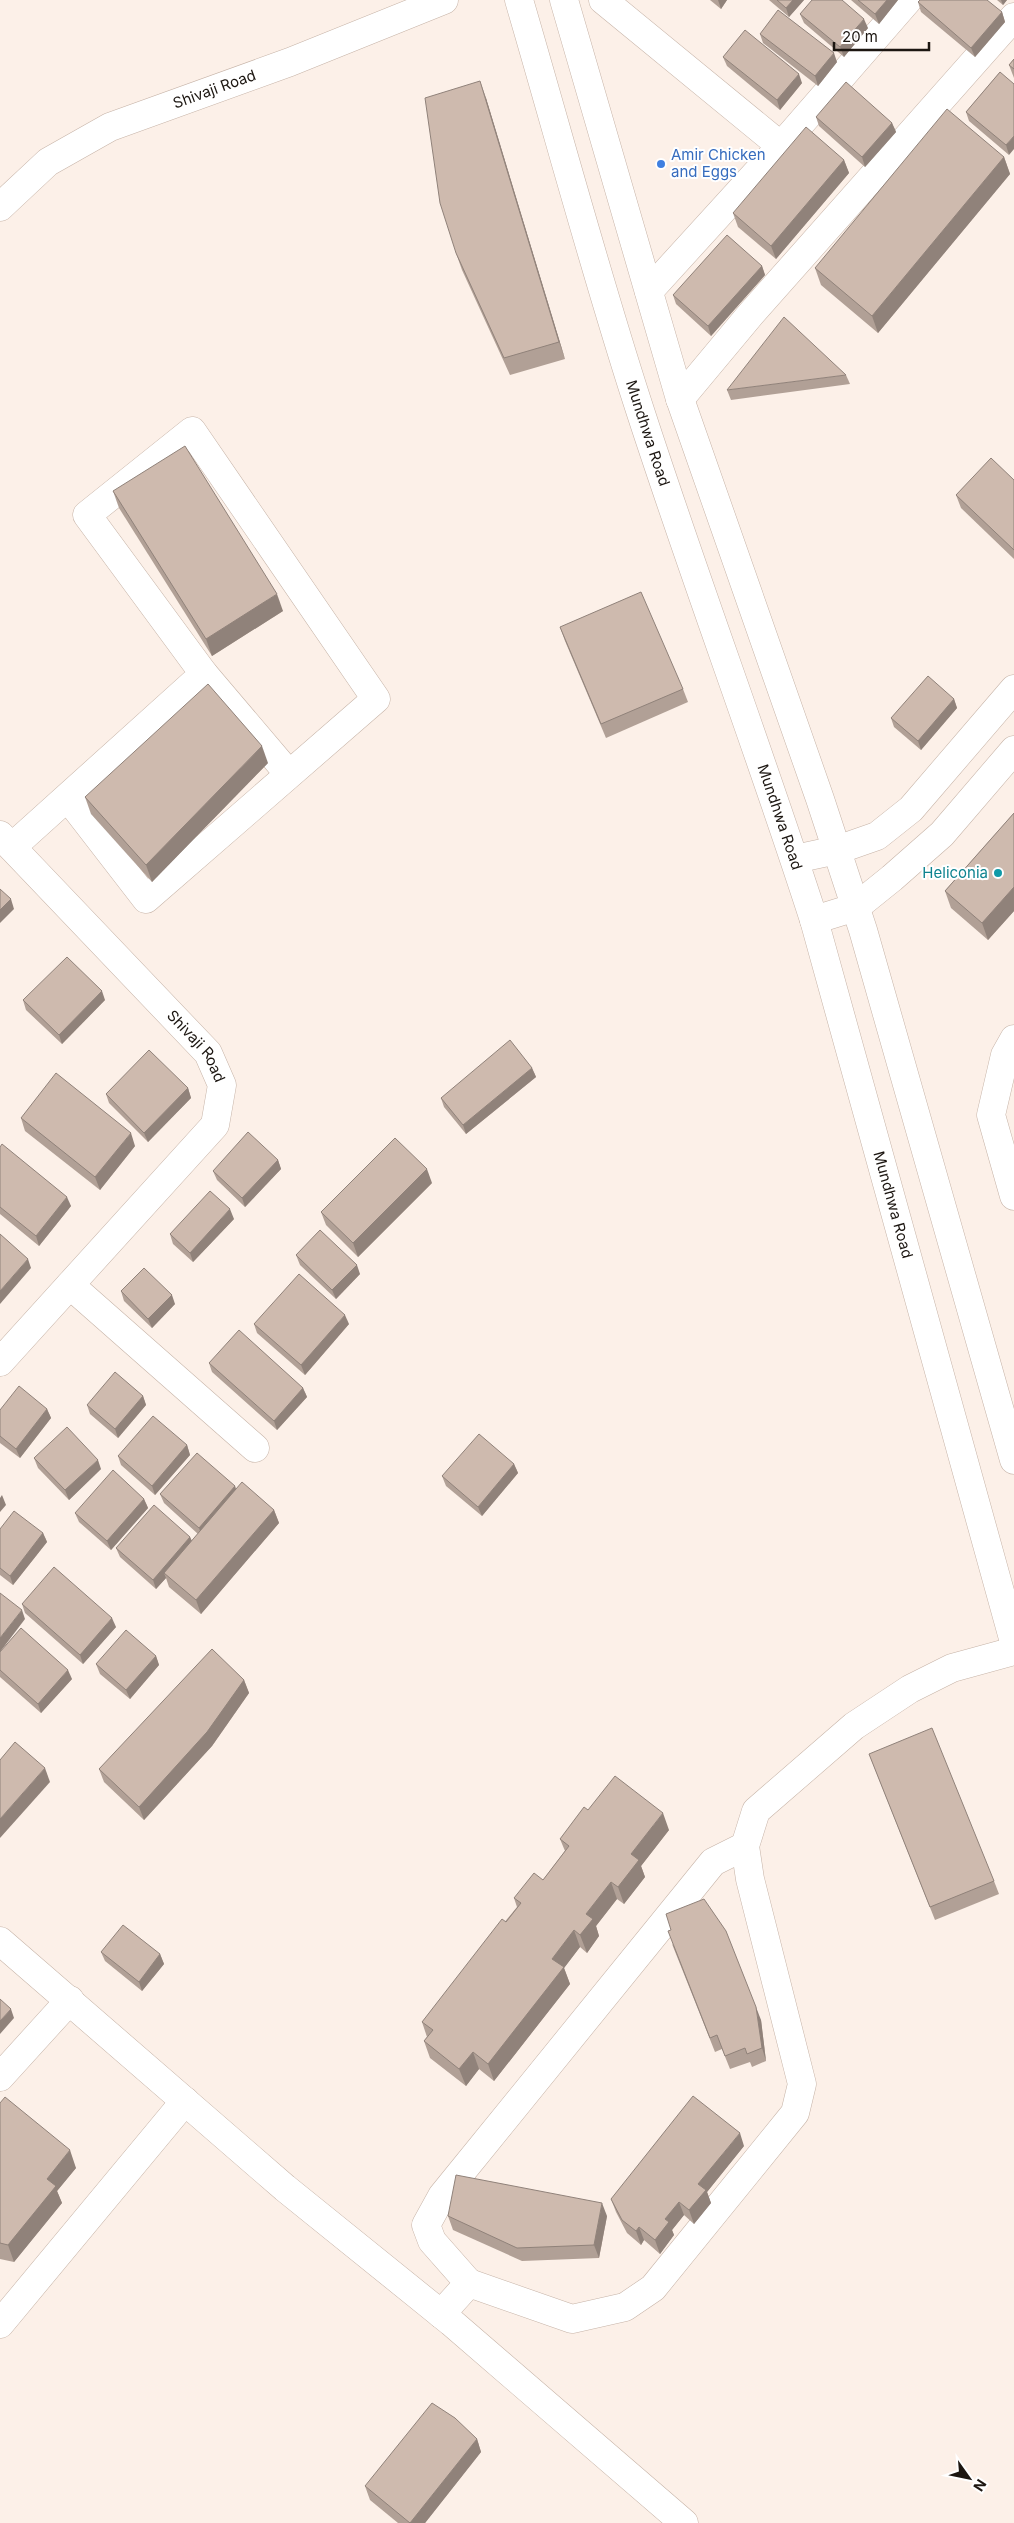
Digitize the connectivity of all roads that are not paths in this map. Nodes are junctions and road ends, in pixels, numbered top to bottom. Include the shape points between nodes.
1 (444, 0) edge
2 (519, 0) edge
3 (564, 0) edge
4 (602, 0) edge
5 (908, 0) edge
6 (1014, 17) edge
7 (781, 146) junction
8 (0, 207) edge
9 (649, 291) junction
10 (680, 398) junction
11 (204, 674) junction
12 (1014, 689) edge
13 (1014, 750) edge
14 (288, 773) junction
15 (68, 798) junction
16 (6, 841) edge
17 (837, 850) junction
18 (795, 859) junction
19 (856, 907) junction
20 (814, 920) junction
21 (1014, 1039) edge
22 (1014, 1196) edge
23 (70, 1285) junction
24 (0, 1362) edge
25 (255, 1448) dead end
26 (1014, 1460) edge
27 (1014, 1642) edge
28 (1014, 1652) edge
29 (745, 1846) junction
30 (0, 1941) edge
31 (70, 2000) junction
32 (0, 2077) edge
33 (185, 2101) junction
34 (469, 2283) junction
35 (441, 2314) junction
36 (0, 2324) edge
37 (684, 2523) edge

1 - 8 main road, Shivaji Road via 290,62 110,128 48,162
2 - 18 main road, Mundhwa Road via 639,407 692,569
3 - 9 main road
4 - 7 main road
5 - 7 main road
6 - 10 main road
7 - 9 main road
9 - 10 main road
10 - 17 main road
11 - 14 main road
11 - 14 main road via 87,515 192,431 376,699
11 - 15 main road
12 - 17 main road via 911,809 877,836
13 - 19 main road via 942,834
14 - 15 main road via 146,899
15 - 16 main road
16 - 23 main road, Shivaji Road via 208,1053 222,1084 215,1125
17 - 18 main road
17 - 19 main road
18 - 20 main road, Mundhwa Road
19 - 20 main road
19 - 26 main road
20 - 27 main road, Mundhwa Road
21 - 22 main road via 1004,1055 991,1115
23 - 24 main road, Shivaji Road
23 - 25 main road
28 - 29 main road via 952,1668 910,1689 854,1726 756,1811
29 - 34 main road via 712,1862 442,2196 426,2226 432,2241
29 - 34 main road via 750,1879 802,2084 795,2113 653,2288 625,2307 572,2319
30 - 31 main road
31 - 32 main road
31 - 33 main road
33 - 35 main road via 285,2188
33 - 36 main road
34 - 35 main road
35 - 37 main road

